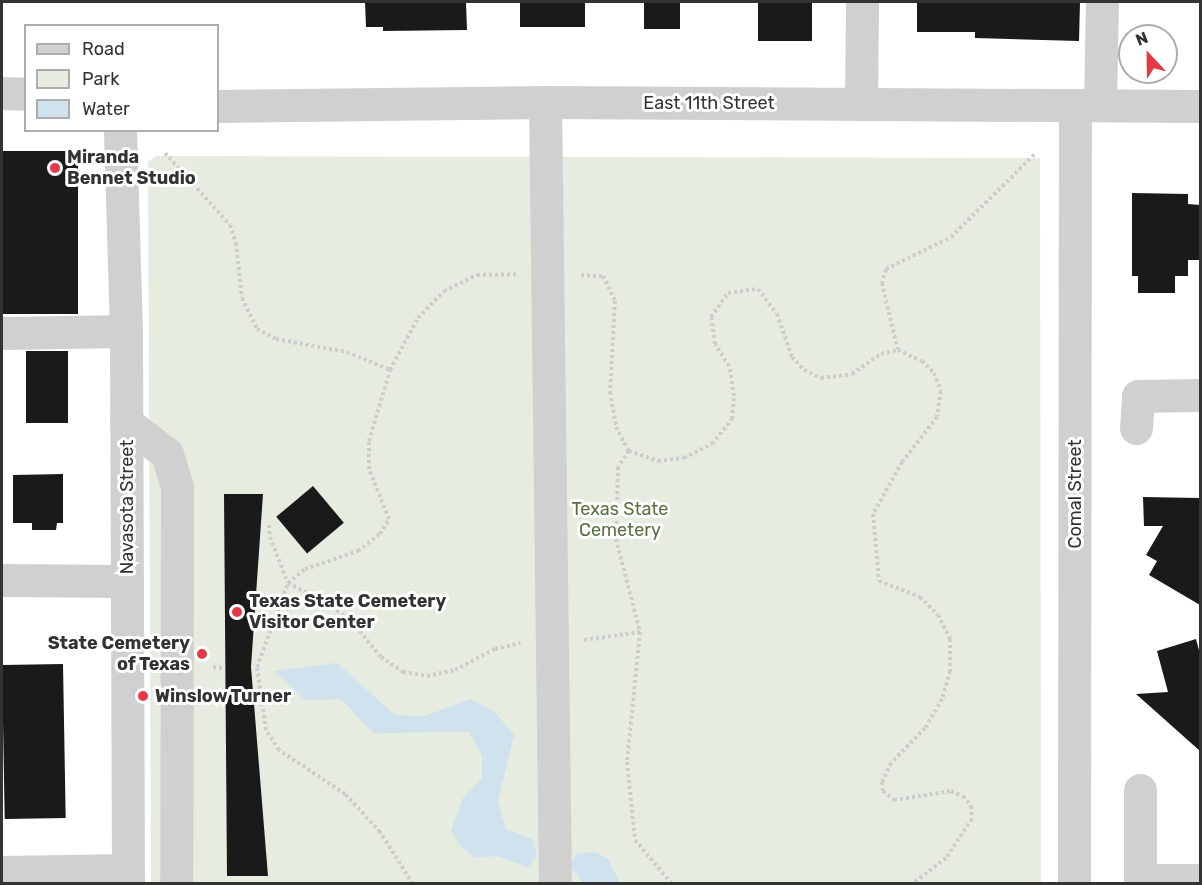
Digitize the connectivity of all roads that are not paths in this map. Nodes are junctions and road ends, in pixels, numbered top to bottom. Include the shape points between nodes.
1 (862, 2) edge
2 (1102, 2) edge
3 (2, 93) edge
4 (24, 94) edge
5 (545, 102) junction
6 (861, 104) junction
7 (1088, 105) junction
8 (219, 106) edge
9 (1200, 106) edge
10 (120, 132) edge
11 (126, 331) junction
12 (2, 333) edge
13 (1200, 395) edge
14 (126, 422) junction
15 (1136, 428) dead end
16 (2, 580) edge
17 (127, 581) junction
18 (1140, 790) dead end
19 (2, 872) edge
20 (128, 877) edge
21 (1200, 880) edge
22 (1140, 882) edge
23 (176, 884) edge
24 (555, 884) edge
25 (1074, 884) edge

1 - 6 street
2 - 7 street, Comal Street
3 - 4 street
5 - 6 street, East 11th Street
5 - 8 street, East 11th Street
5 - 24 street
6 - 7 street, East 11th Street
7 - 9 street, East 11th Street
7 - 25 street, Comal Street
10 - 11 street, Navasota Street
11 - 12 street
11 - 14 street, Navasota Street
13 - 15 street via 1138,396
14 - 17 street, Navasota Street
14 - 23 street via 167,454 177,486
16 - 17 street
17 - 20 street, Navasota Street
18 - 22 street
19 - 20 street
21 - 22 street

